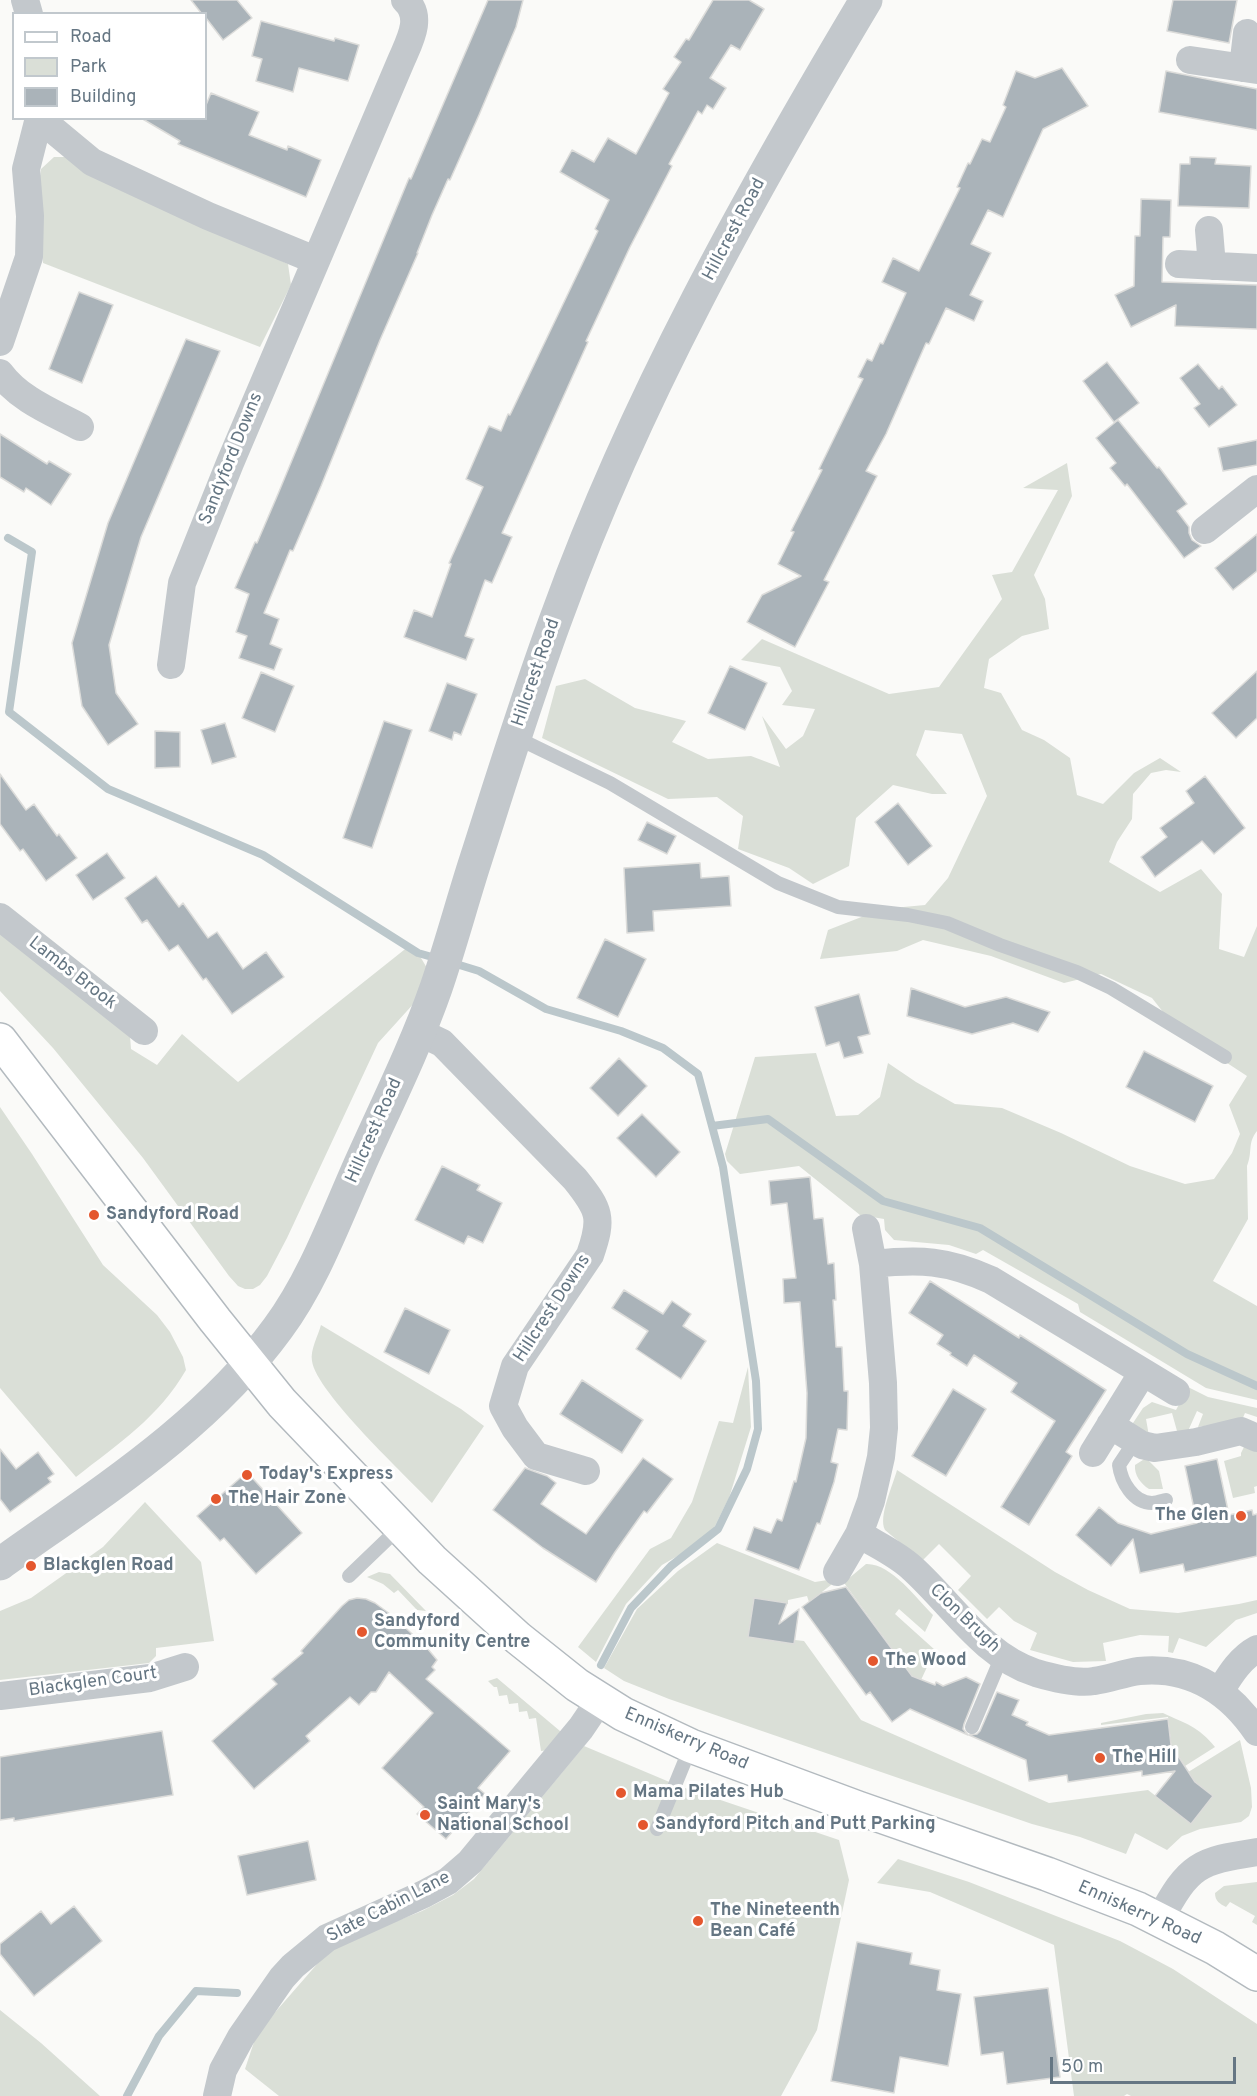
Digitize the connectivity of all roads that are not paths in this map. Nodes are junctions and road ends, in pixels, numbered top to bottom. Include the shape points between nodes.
1 (405, 0) edge
2 (866, 0) edge
3 (1247, 33) dead end
4 (1190, 60) dead end
5 (1250, 69) edge
6 (38, 120) edge
7 (41, 120) edge
8 (1209, 230) dead end
9 (315, 260) junction
10 (1179, 264) dead end
11 (1212, 266) junction
12 (1257, 268) edge
13 (0, 342) edge
14 (0, 373) edge
15 (80, 427) dead end
16 (1257, 489) edge
17 (1204, 530) dead end
18 (171, 665) dead end
19 (515, 737) junction
20 (0, 917) edge
21 (144, 1031) dead end
22 (419, 1032) junction
23 (0, 1040) edge
24 (1225, 1057) dead end
25 (866, 1228) dead end
26 (873, 1264) junction
27 (250, 1363) junction
28 (1143, 1372) junction
29 (1176, 1392) dead end
30 (1110, 1425) junction
31 (1257, 1438) edge
32 (1135, 1441) junction
33 (1093, 1453) dead end
34 (586, 1471) dead end
35 (1166, 1500) dead end
36 (400, 1527) junction
37 (859, 1534) junction
38 (0, 1564) edge
39 (837, 1572) dead end
40 (349, 1576) dead end
41 (1257, 1649) edge
42 (1002, 1656) junction
43 (185, 1667) dead end
44 (1220, 1690) junction
45 (0, 1696) edge
46 (600, 1700) junction
47 (972, 1727) dead end
48 (1257, 1732) edge
49 (691, 1746) junction
50 (657, 1829) dead end
51 (1257, 1852) edge
52 (1160, 1919) junction
53 (1257, 1974) edge
54 (217, 2096) edge

1 - 9 street, Sandyford Downs via 415,11 412,31
2 - 19 street, Hillcrest Road via 760,183 663,369 586,538
3 - 5 street
4 - 5 street
6 - 13 street via 26,169 29,256
7 - 9 street via 92,162
8 - 11 street
9 - 18 street, Sandyford Downs via 182,583
10 - 11 street
11 - 12 street
14 - 15 street via 29,400
16 - 17 street
19 - 22 street, Hillcrest Road
19 - 24 lane via 610,783 778,883 838,908 946,923 1077,972 1111,987
20 - 21 street, Lambs Brook
22 - 27 street, Hillcrest Road via 313,1267 283,1323
22 - 34 street, Hillcrest Downs via 442,1043 575,1179 590,1198 599,1219 590,1255 515,1366 503,1406 536,1456
23 - 27 main road
25 - 26 street
26 - 28 street via 937,1262 974,1272
26 - 37 street via 885,1428 871,1501
27 - 36 main road, Enniskerry Road
27 - 38 street via 180,1431
28 - 29 street
28 - 30 street
30 - 32 street
30 - 33 street
31 - 32 street via 1241,1431 1155,1448
32 - 35 lane via 1119,1465 1122,1479 1138,1498 1151,1503
36 - 40 lane
36 - 46 main road, Enniskerry Road via 518,1638
37 - 39 street
37 - 42 street, Clon Brugh via 902,1560
41 - 44 street via 1247,1654
42 - 44 street, Clon Brugh via 1035,1673 1062,1679 1093,1682 1137,1671 1161,1670
42 - 47 lane
43 - 45 street, Blackglen Court via 150,1678
44 - 48 street, Clon Brugh
46 - 49 main road, Enniskerry Road
46 - 54 street, Slate Cabin Lane via 470,1862 432,1890 327,1938 293,1966 241,2037 223,2070
49 - 50 lane
49 - 52 main road, Enniskerry Road via 1047,1874
51 - 52 street via 1222,1857 1201,1865 1181,1886
52 - 53 main road, Enniskerry Road

